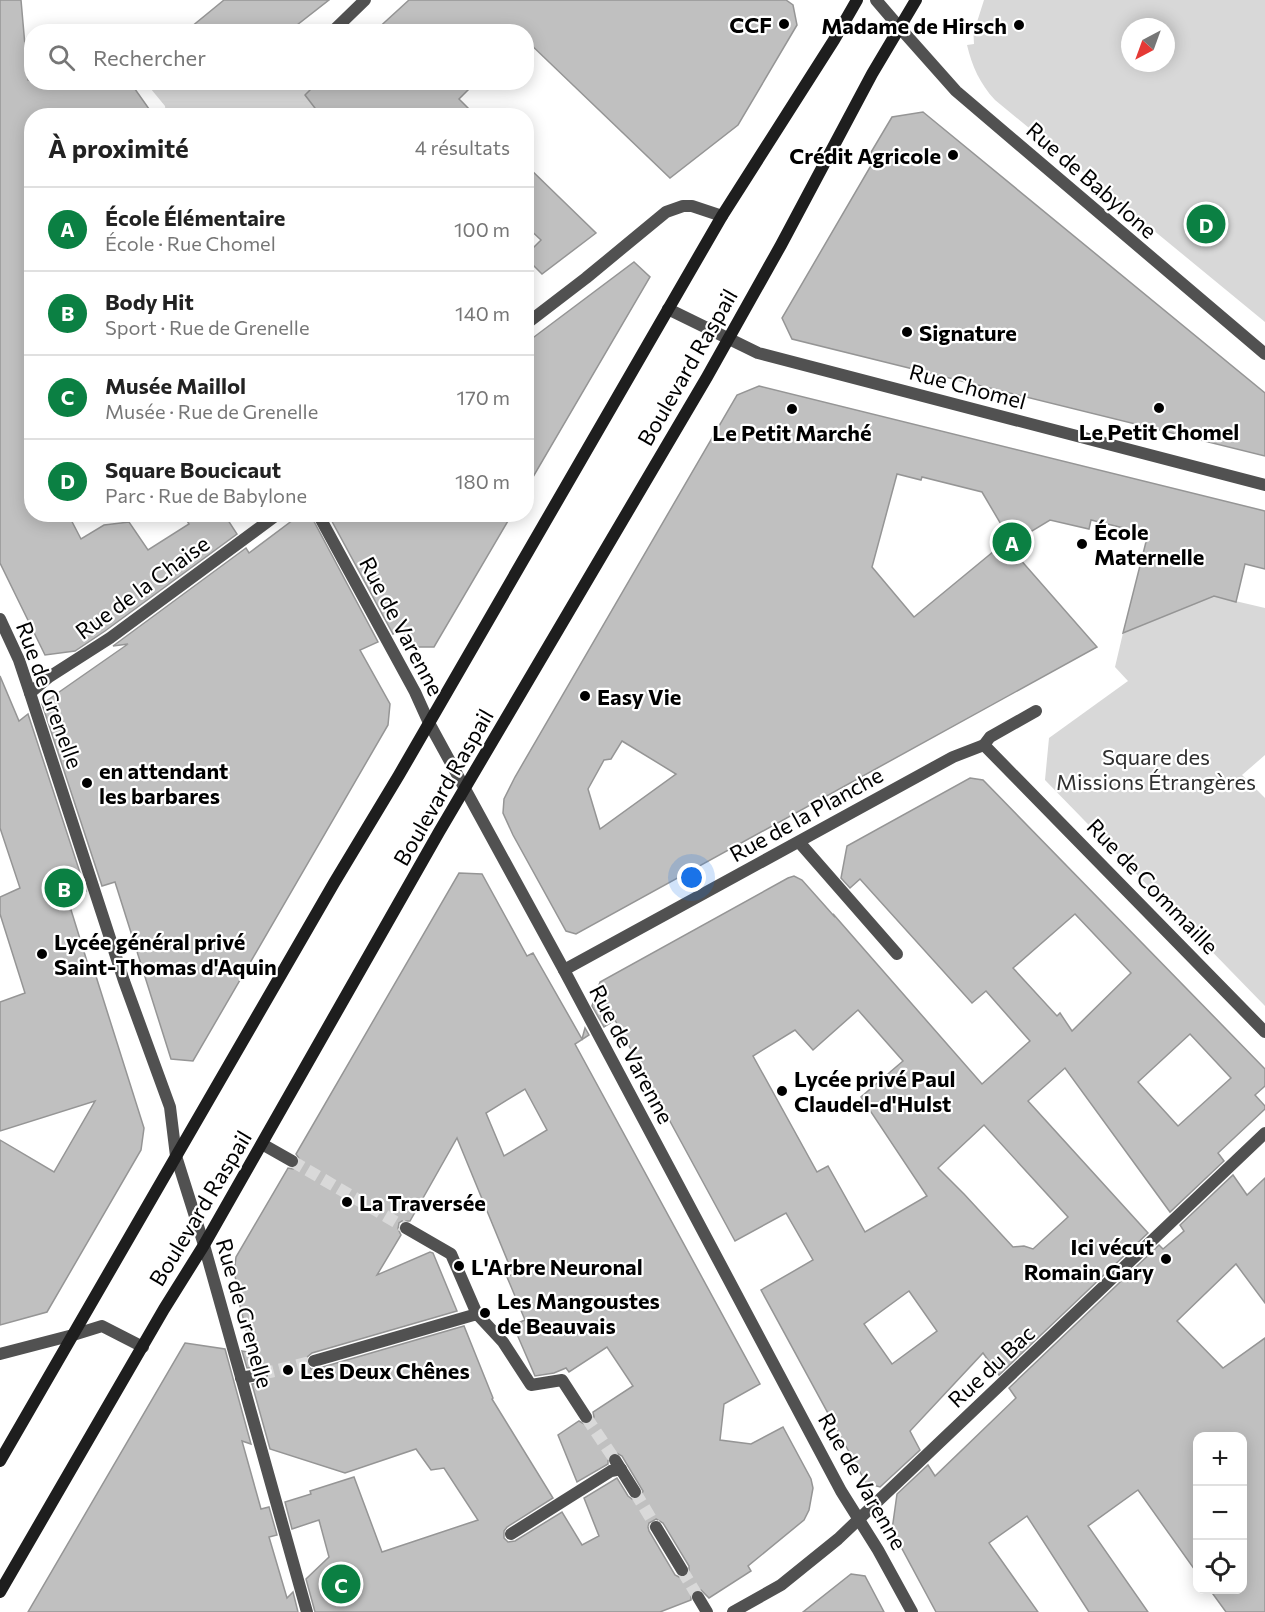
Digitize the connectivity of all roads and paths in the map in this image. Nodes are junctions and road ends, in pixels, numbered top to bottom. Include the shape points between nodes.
1 (365, 0) edge
2 (857, 0) edge
3 (876, 0) edge
4 (916, 0) edge
5 (340, 24) edge
6 (900, 28) junction
7 (722, 216) junction
8 (668, 309) junction
9 (534, 318) edge
10 (728, 339) junction
11 (1265, 354) edge
12 (1265, 485) edge
13 (267, 522) edge
14 (322, 522) edge
15 (0, 619) edge
16 (30, 693) junction
17 (1036, 711) dead end
18 (429, 723) junction
19 (984, 745) junction
20 (465, 789) junction
21 (799, 843) junction
22 (897, 954) dead end
23 (564, 970) junction
24 (1265, 1032) edge
25 (1265, 1133) edge
26 (262, 1144) junction
27 (176, 1156) junction
28 (292, 1161) tunnel mouth
29 (405, 1228) tunnel mouth
30 (204, 1245) junction
31 (477, 1314) junction
32 (73, 1335) junction
33 (143, 1347) junction
34 (0, 1354) edge
35 (314, 1361) tunnel mouth
36 (262, 1374) tunnel mouth
37 (241, 1378) junction
38 (586, 1417) tunnel mouth
39 (0, 1461) edge
40 (635, 1492) tunnel mouth
41 (859, 1519) junction
42 (656, 1527) tunnel mouth
43 (511, 1534) dead end
44 (682, 1570) tunnel mouth
45 (0, 1592) edge
46 (698, 1597) tunnel mouth
47 (306, 1612) edge
48 (707, 1612) edge
49 (733, 1612) edge
50 (912, 1612) edge

1 - 5 street
2 - 7 main road, Boulevard Raspail
3 - 6 street, Rue de Babylone
4 - 6 main road, Boulevard Raspail
6 - 10 main road, Boulevard Raspail
6 - 11 street, Rue de Babylone via 956,91
7 - 8 main road, Boulevard Raspail
7 - 9 street via 692,206 666,212
8 - 10 street, Rue Chomel
8 - 18 main road, Boulevard Raspail
10 - 12 street, Rue Chomel via 758,353
10 - 20 main road, Boulevard Raspail
13 - 16 street, Rue de la Chaise
14 - 18 street, Rue de Varenne
15 - 16 street, Rue de Grenelle
16 - 27 street, Rue de Grenelle via 124,981 170,1107
17 - 19 street, Rue de la Planche via 990,737
18 - 20 street, Rue de Varenne
18 - 27 main road, Boulevard Raspail
19 - 21 street, Rue de la Planche via 953,757
19 - 24 street, Rue de Commaille
20 - 23 street, Rue de Varenne
20 - 26 main road, Boulevard Raspail
21 - 22 street
21 - 23 street, Rue de la Planche
23 - 41 street, Rue de Varenne
25 - 41 street, Rue du Bac
26 - 28 street
26 - 30 main road, Boulevard Raspail
27 - 30 street, Rue de Grenelle
27 - 32 main road, Boulevard Raspail
29 - 31 street via 450,1254
30 - 33 main road, Boulevard Raspail
30 - 37 street, Rue de Grenelle
31 - 35 street
31 - 38 street via 503,1342 531,1385 562,1380
32 - 33 street via 102,1326
32 - 34 street
32 - 39 main road, Boulevard Raspail
33 - 45 main road, Boulevard Raspail
36 - 37 street
37 - 47 street, Rue de Grenelle
40 - 43 street via 618,1465
41 - 49 street, Rue du Bac via 781,1585
41 - 50 street, Rue de Varenne
42 - 44 street
46 - 48 street

